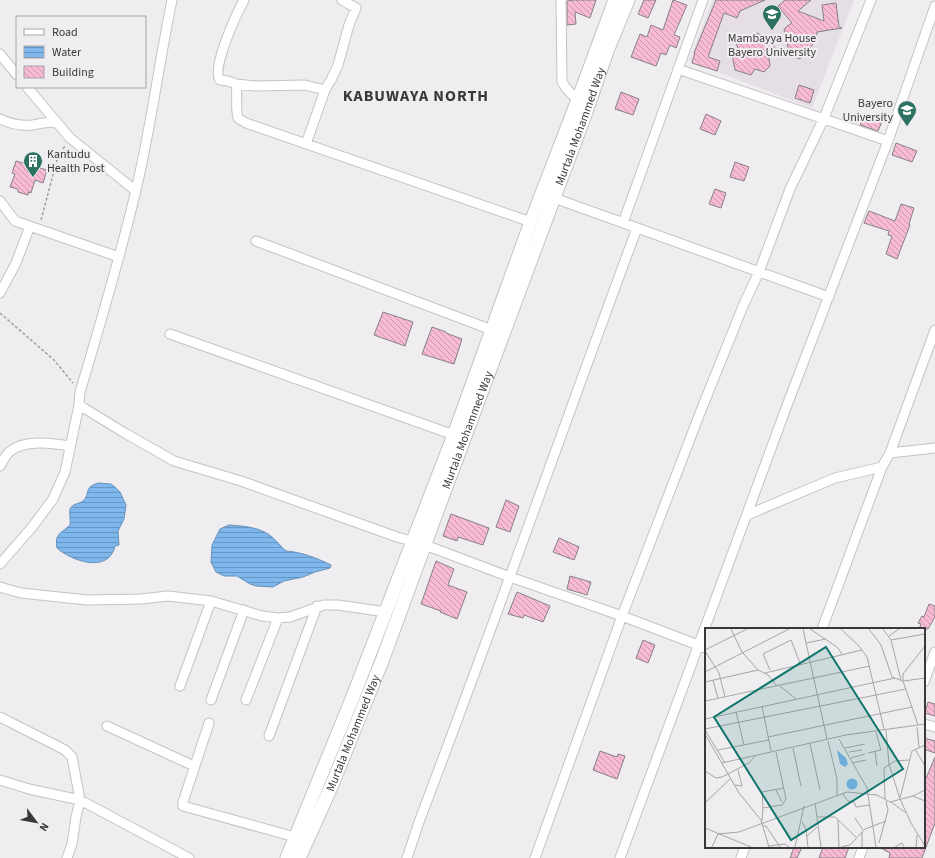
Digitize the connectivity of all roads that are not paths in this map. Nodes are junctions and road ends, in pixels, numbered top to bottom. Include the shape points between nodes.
1 (172, 0) edge
2 (244, 0) edge
3 (342, 0) edge
4 (561, 0) edge
5 (615, 0) edge
6 (628, 0) edge
7 (703, 0) edge
8 (871, 0) edge
9 (935, 6) edge
10 (0, 54) edge
11 (678, 69) junction
12 (16, 74) edge
13 (236, 84) junction
14 (28, 88) edge
15 (325, 90) junction
16 (578, 101) junction
17 (824, 118) junction
18 (0, 119) edge
19 (57, 123) junction
20 (888, 141) junction
21 (306, 144) junction
22 (136, 191) junction
23 (554, 198) junction
24 (0, 201) edge
25 (531, 222) junction
26 (623, 223) junction
27 (35, 227) junction
28 (637, 228) junction
29 (256, 241) dead end
30 (119, 257) junction
31 (759, 272) junction
32 (0, 292) edge
33 (829, 297) junction
34 (492, 330) junction
35 (935, 330) edge
36 (170, 334) dead end
37 (79, 404) junction
38 (454, 435) junction
39 (70, 446) junction
40 (935, 448) edge
41 (890, 453) junction
42 (0, 466) edge
43 (882, 466) junction
44 (747, 515) junction
45 (418, 543) junction
46 (0, 564) edge
47 (510, 577) junction
48 (0, 587) edge
49 (211, 601) junction
50 (317, 606) junction
51 (244, 610) junction
52 (386, 612) junction
53 (622, 616) junction
54 (278, 618) junction
55 (708, 628) edge
56 (822, 628) edge
57 (702, 647) edge
58 (934, 656) edge
59 (925, 679) edge
60 (180, 686) dead end
61 (212, 700) dead end
62 (246, 700) dead end
63 (0, 717) edge
64 (209, 723) dead end
65 (925, 724) edge
66 (107, 726) dead end
67 (935, 727) edge
68 (269, 736) dead end
69 (194, 766) junction
70 (0, 780) edge
71 (80, 800) junction
72 (295, 837) junction
73 (745, 848) edge
74 (863, 848) edge
75 (67, 858) edge
76 (189, 858) edge
77 (287, 858) edge
78 (299, 858) edge
79 (407, 858) edge
80 (535, 858) edge
81 (620, 858) edge
82 (741, 858) edge
83 (859, 858) edge

1 - 22 street
2 - 13 street via 234,18 217,72 220,80
3 - 15 street via 356,8 338,65
4 - 16 street via 562,82
5 - 16 main road, Murtala Mohammed Way
6 - 23 main road, Murtala Mohammed Way
7 - 11 street
8 - 17 street
9 - 20 street
10 - 12 street
11 - 17 street
11 - 26 street
13 - 15 street via 305,85
13 - 21 street via 238,118
14 - 19 street
15 - 21 street
16 - 25 main road, Murtala Mohammed Way
17 - 20 street
17 - 31 street via 790,189
18 - 19 street via 31,126 46,121
19 - 22 street via 70,138
20 - 33 street
21 - 25 street
22 - 30 street
23 - 26 street
23 - 45 main road, Murtala Mohammed Way
24 - 27 street via 15,221
25 - 34 main road, Murtala Mohammed Way
26 - 28 street
27 - 30 street
27 - 32 street
28 - 31 street
28 - 47 street
29 - 34 street
30 - 37 street via 80,392
31 - 33 street
31 - 53 street via 700,413
33 - 44 street
34 - 38 main road, Murtala Mohammed Way
35 - 41 street
36 - 38 street
37 - 39 street
37 - 45 street via 174,461 241,481
38 - 45 main road, Murtala Mohammed Way
39 - 42 street via 48,442 30,444 8,453
39 - 46 street via 65,472 53,499
40 - 41 street
41 - 43 street
43 - 44 street via 835,478
43 - 56 street
44 - 55 street
45 - 47 street
45 - 52 main road, Murtala Mohammed Way
45 - 78 main road, Murtala Mohammed Way via 382,662
47 - 53 street
47 - 79 street via 418,822
48 - 49 street via 21,593 87,600 168,596
49 - 51 street
49 - 60 street
50 - 52 street via 338,605
50 - 54 street via 290,617
50 - 68 street
51 - 54 street
51 - 61 street
52 - 72 main road, Murtala Mohammed Way
53 - 57 street
53 - 80 street
54 - 62 street
57 - 81 street
58 - 59 street
63 - 71 street via 70,754
64 - 69 street
65 - 67 street
66 - 69 street
69 - 72 street via 183,806
70 - 71 street
71 - 75 street
71 - 76 street
72 - 77 main road, Murtala Mohammed Way
73 - 82 street
74 - 83 street

